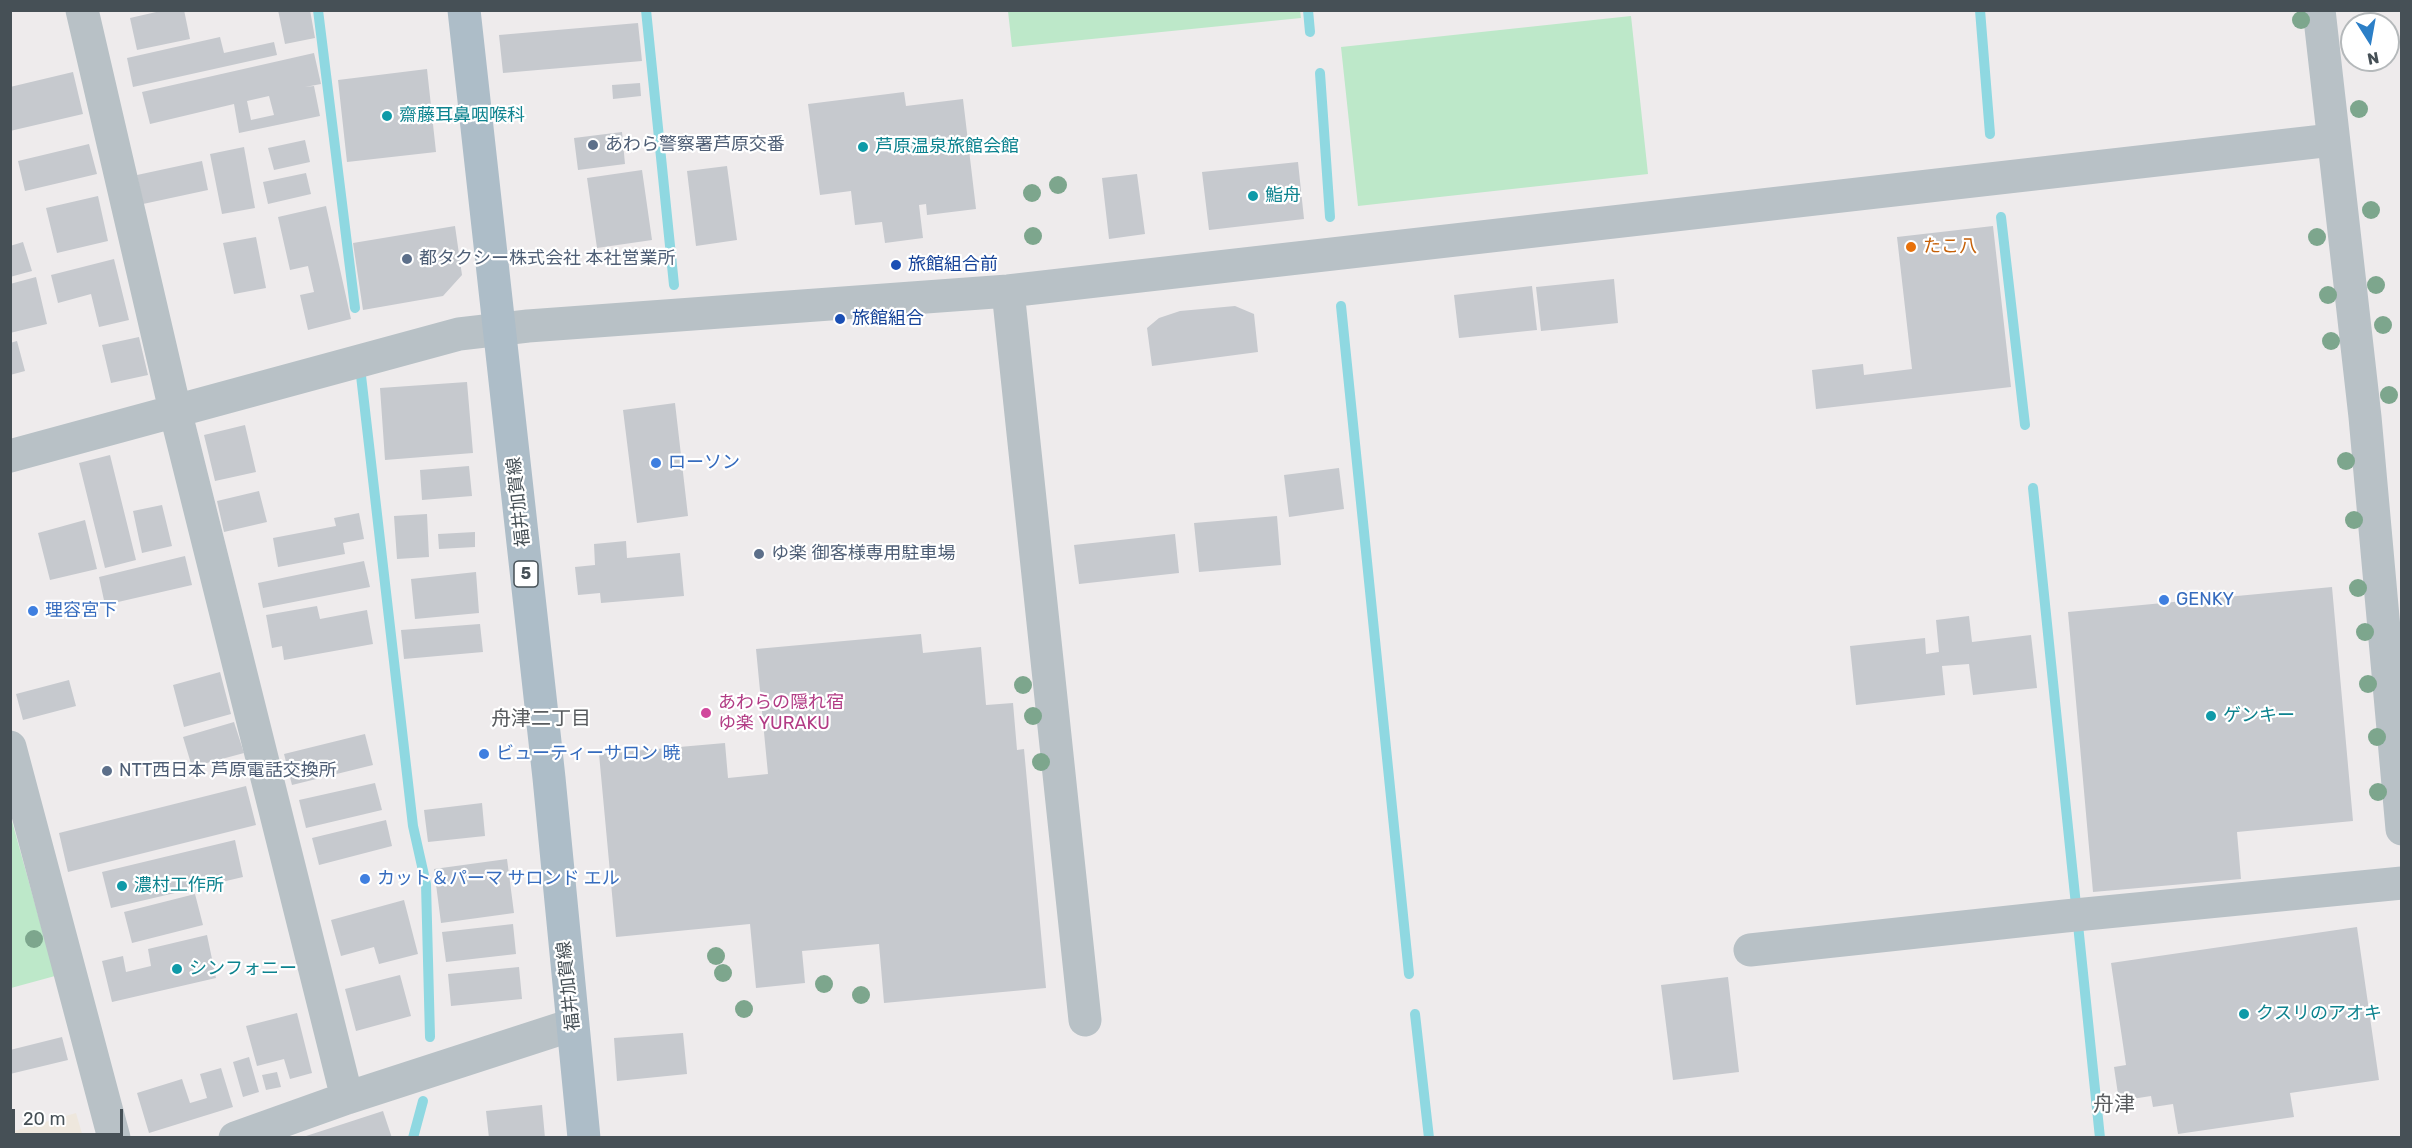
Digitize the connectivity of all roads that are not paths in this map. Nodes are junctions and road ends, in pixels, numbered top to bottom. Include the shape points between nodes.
1 (82, 10) edge
2 (464, 10) edge
3 (2319, 10) edge
4 (2332, 140) junction
5 (1008, 291) junction
6 (500, 330) junction
7 (175, 410) junction
8 (10, 456) edge
9 (10, 747) edge
10 (2402, 829) edge
11 (2402, 883) edge
12 (1749, 950) dead end
13 (1085, 1020) dead end
14 (572, 1025) junction
15 (347, 1098) junction
16 (114, 1137) edge
17 (235, 1137) edge
18 (584, 1137) edge

1 - 7 street
2 - 6 main road, 福井加賀線 / 5
3 - 4 street
4 - 5 street
4 - 10 street via 2365,417
5 - 6 street
5 - 13 street
6 - 7 street via 448,335
6 - 14 main road, 福井加賀線 / 5
7 - 8 street
7 - 15 street
9 - 16 street
11 - 12 street
14 - 15 street
14 - 18 main road, 福井加賀線 / 5
15 - 17 street

